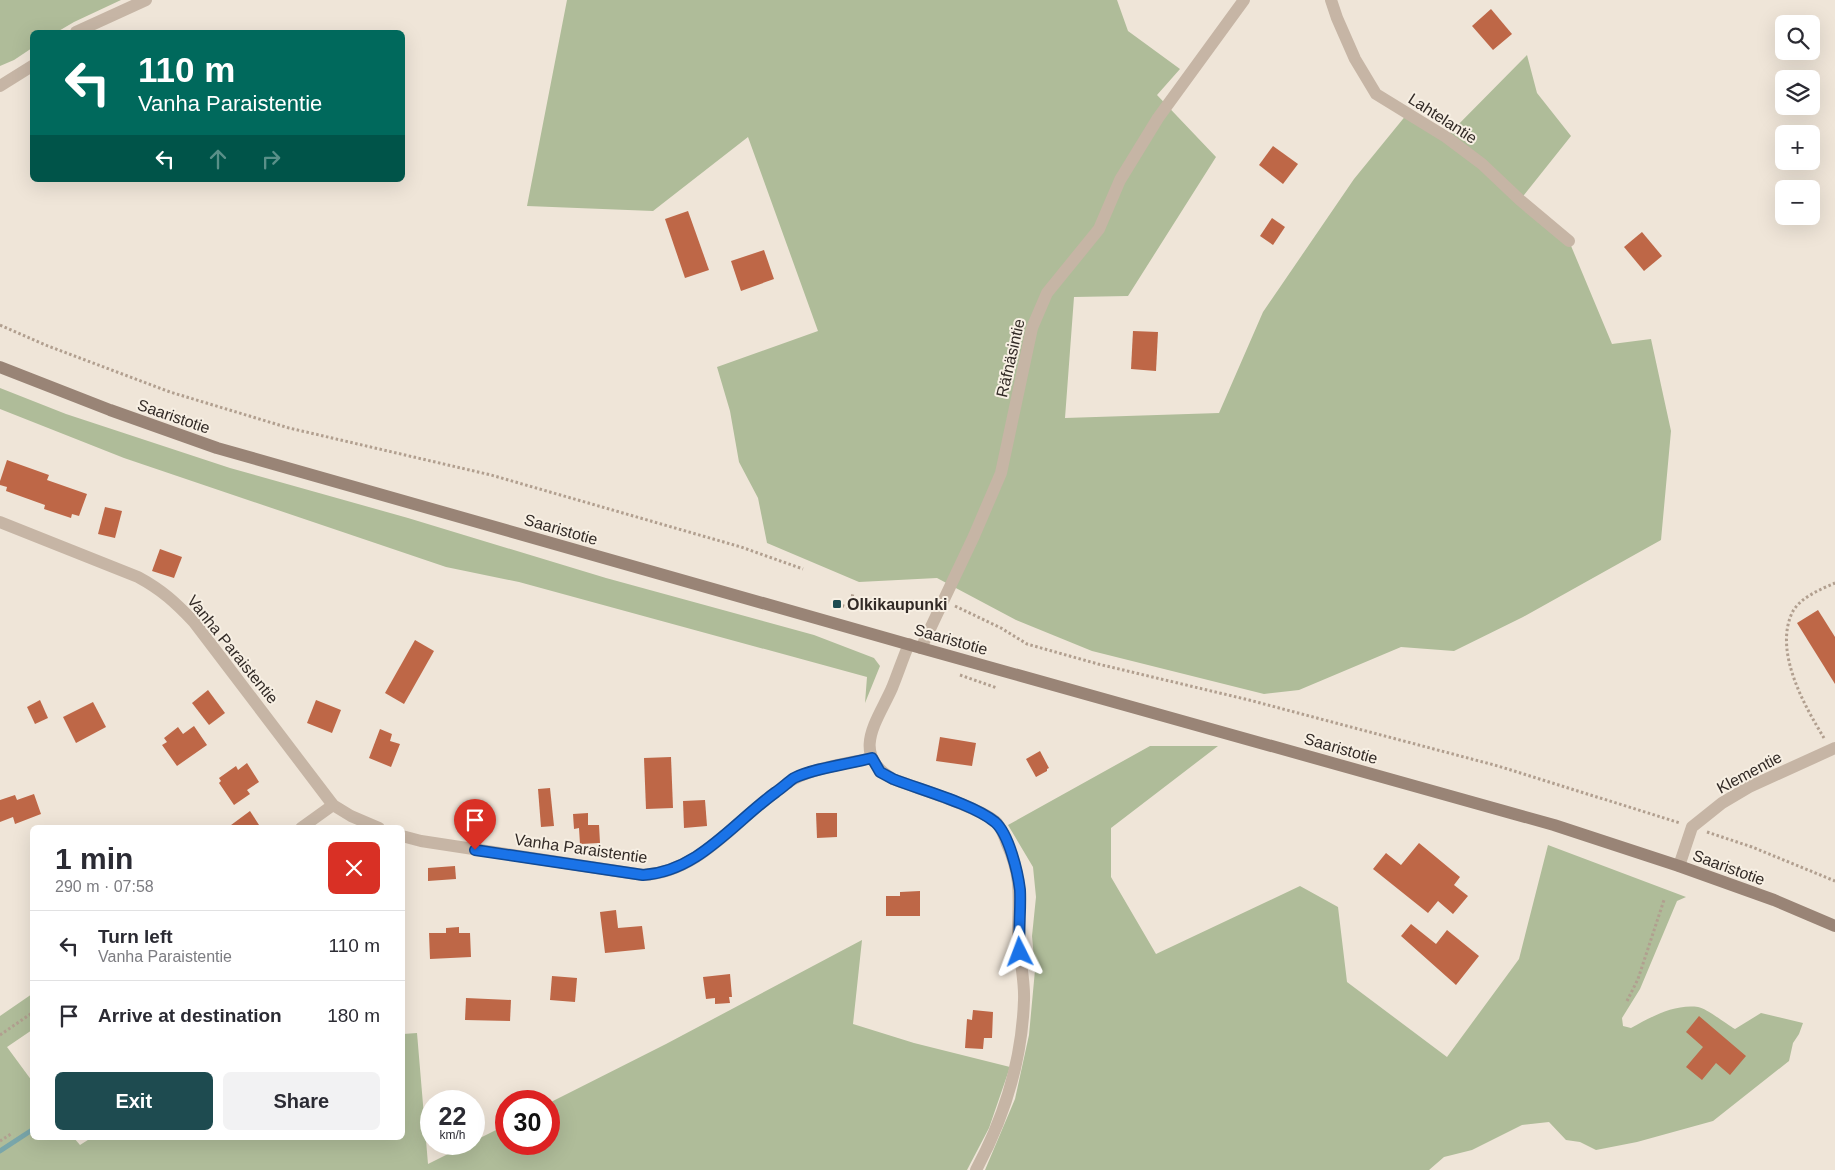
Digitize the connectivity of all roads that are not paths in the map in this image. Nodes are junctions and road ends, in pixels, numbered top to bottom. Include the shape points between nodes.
1 (146, 0) edge
2 (1244, 0) edge
3 (1331, 0) edge
4 (80, 30) edge
5 (30, 67) edge
6 (0, 86) edge
7 (1569, 241) dead end
8 (0, 368) edge
9 (0, 522) edge
10 (915, 646) junction
11 (1833, 749) edge
12 (872, 758) junction
13 (333, 805) junction
14 (305, 825) edge
15 (372, 825) edge
16 (405, 837) edge
17 (1678, 866) junction
18 (1835, 926) edge
19 (976, 1170) edge

1 - 4 street
2 - 10 street, Räfnäsintie via 1158,118 1120,180 1099,229 1047,293 1032,328 1001,473 943,600
3 - 7 street, Lahtelantie via 1355,58 1376,94 1446,137 1482,164
5 - 6 street
8 - 10 main road, Saaristotie via 218,448
9 - 13 street, Vanha Paraistentie via 138,577 160,589 194,622
10 - 12 street, Räfnäsintie via 872,729
10 - 17 main road, Saaristotie via 1554,825
11 - 17 street, Klementie via 1749,787 1722,803 1692,827
12 - 16 street, Vanha Paraistentie via 794,778 701,855 660,874 643,875
12 - 19 street via 880,772 893,779 972,809 997,824 1018,872 1018,938 1024,999 1017,1060 1006,1104
13 - 14 street
13 - 15 street, Vanha Paraistentie
17 - 18 main road, Saaristotie via 1774,900

